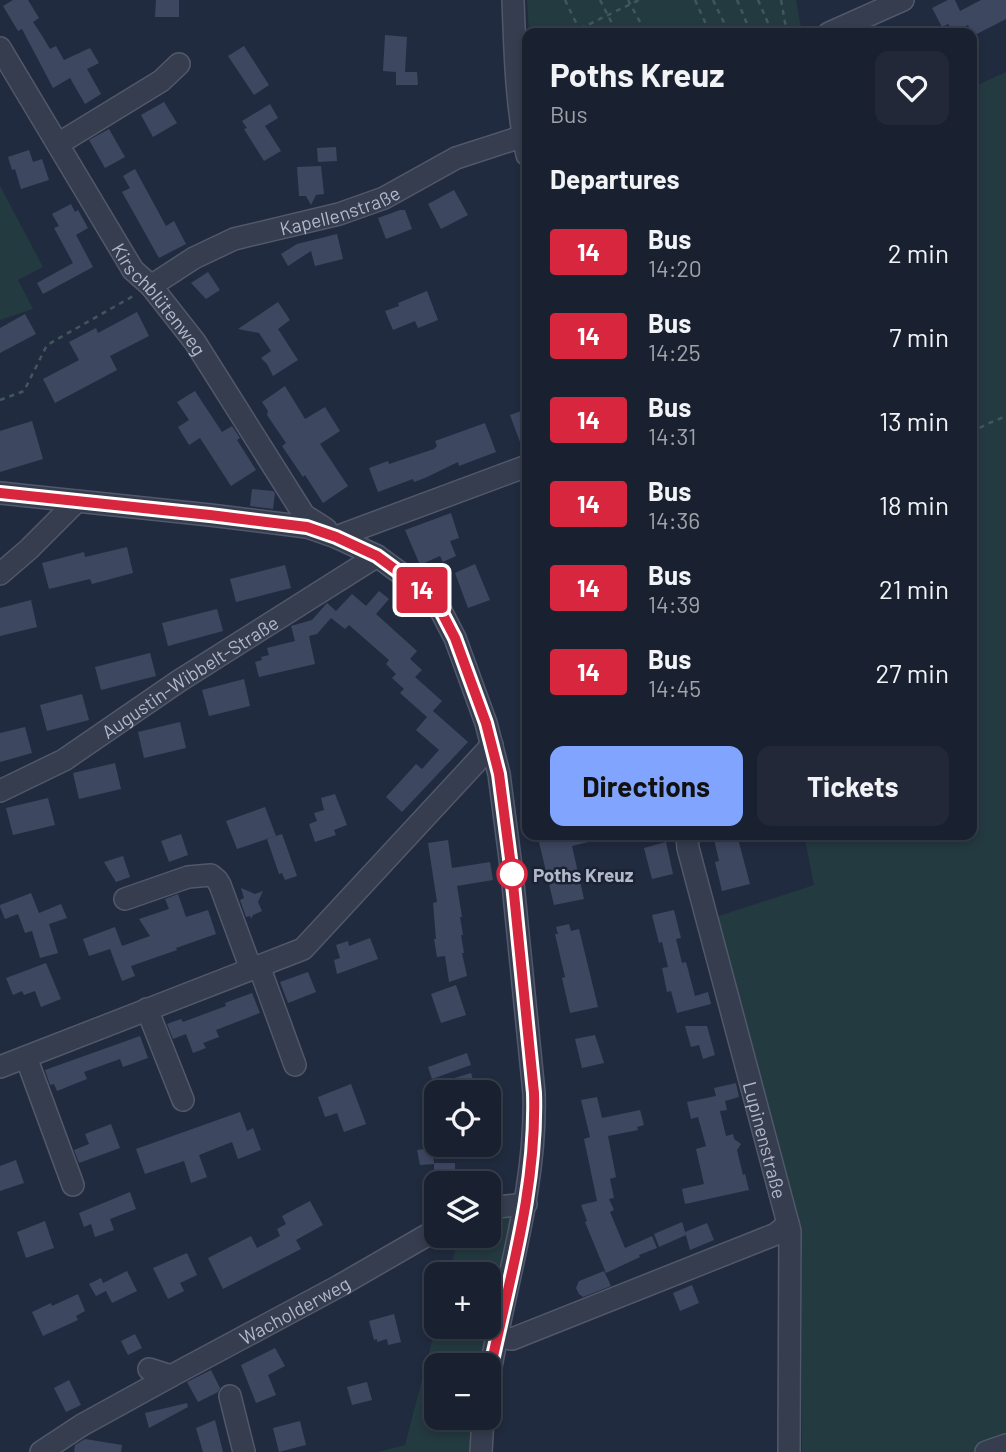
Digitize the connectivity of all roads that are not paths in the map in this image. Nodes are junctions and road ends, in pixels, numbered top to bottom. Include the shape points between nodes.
1 (513, 0) edge
2 (903, 0) edge
3 (840, 28) edge
4 (0, 48) edge
5 (179, 64) dead end
6 (522, 121) edge
7 (522, 143) edge
8 (58, 144) junction
9 (151, 286) junction
10 (522, 468) edge
11 (0, 493) edge
12 (77, 501) junction
13 (336, 537) junction
14 (377, 556) junction
15 (0, 574) edge
16 (492, 745) junction
17 (0, 790) edge
18 (687, 840) edge
19 (125, 899) dead end
20 (255, 967) junction
21 (147, 1009) junction
22 (26, 1057) junction
23 (295, 1065) dead end
24 (0, 1067) edge
25 (183, 1100) dead end
26 (74, 1185) dead end
27 (526, 1204) junction
28 (501, 1207) edge
29 (788, 1224) junction
30 (424, 1237) edge
31 (501, 1319) edge
32 (501, 1338) edge
33 (149, 1369) dead end
34 (171, 1376) junction
35 (230, 1395) dead end
36 (483, 1430) edge
37 (1006, 1445) edge
38 (41, 1452) edge
39 (244, 1452) edge
40 (481, 1452) edge
41 (789, 1452) edge
42 (986, 1452) edge

1 - 6 street
2 - 3 street
4 - 8 street, Kirschblütenweg
5 - 8 street via 162,81
7 - 9 street, Kapellenstraße via 456,158 384,198 339,214 234,239
8 - 9 street, Kirschblütenweg via 133,270
9 - 13 street, Kirschblütenweg via 195,342 304,515
10 - 13 street
11 - 12 street
12 - 13 street via 307,527
12 - 15 street
13 - 14 street
14 - 16 street via 441,611
14 - 17 street, Augustin-Wibbelt-Straße via 64,760
16 - 20 street via 303,949
16 - 27 street via 512,874 534,1093
18 - 29 street, Lupinenstraße
19 - 20 street via 188,877 211,875
20 - 21 street
20 - 23 street
21 - 22 street
21 - 25 street
22 - 24 street
22 - 26 street
27 - 28 street
27 - 31 street
29 - 32 street via 776,1234 512,1339
29 - 41 street, Lupinenstraße
30 - 34 street, Wacholderweg
33 - 34 street
34 - 38 street, Wacholderweg
35 - 39 street
36 - 40 street
37 - 42 street

